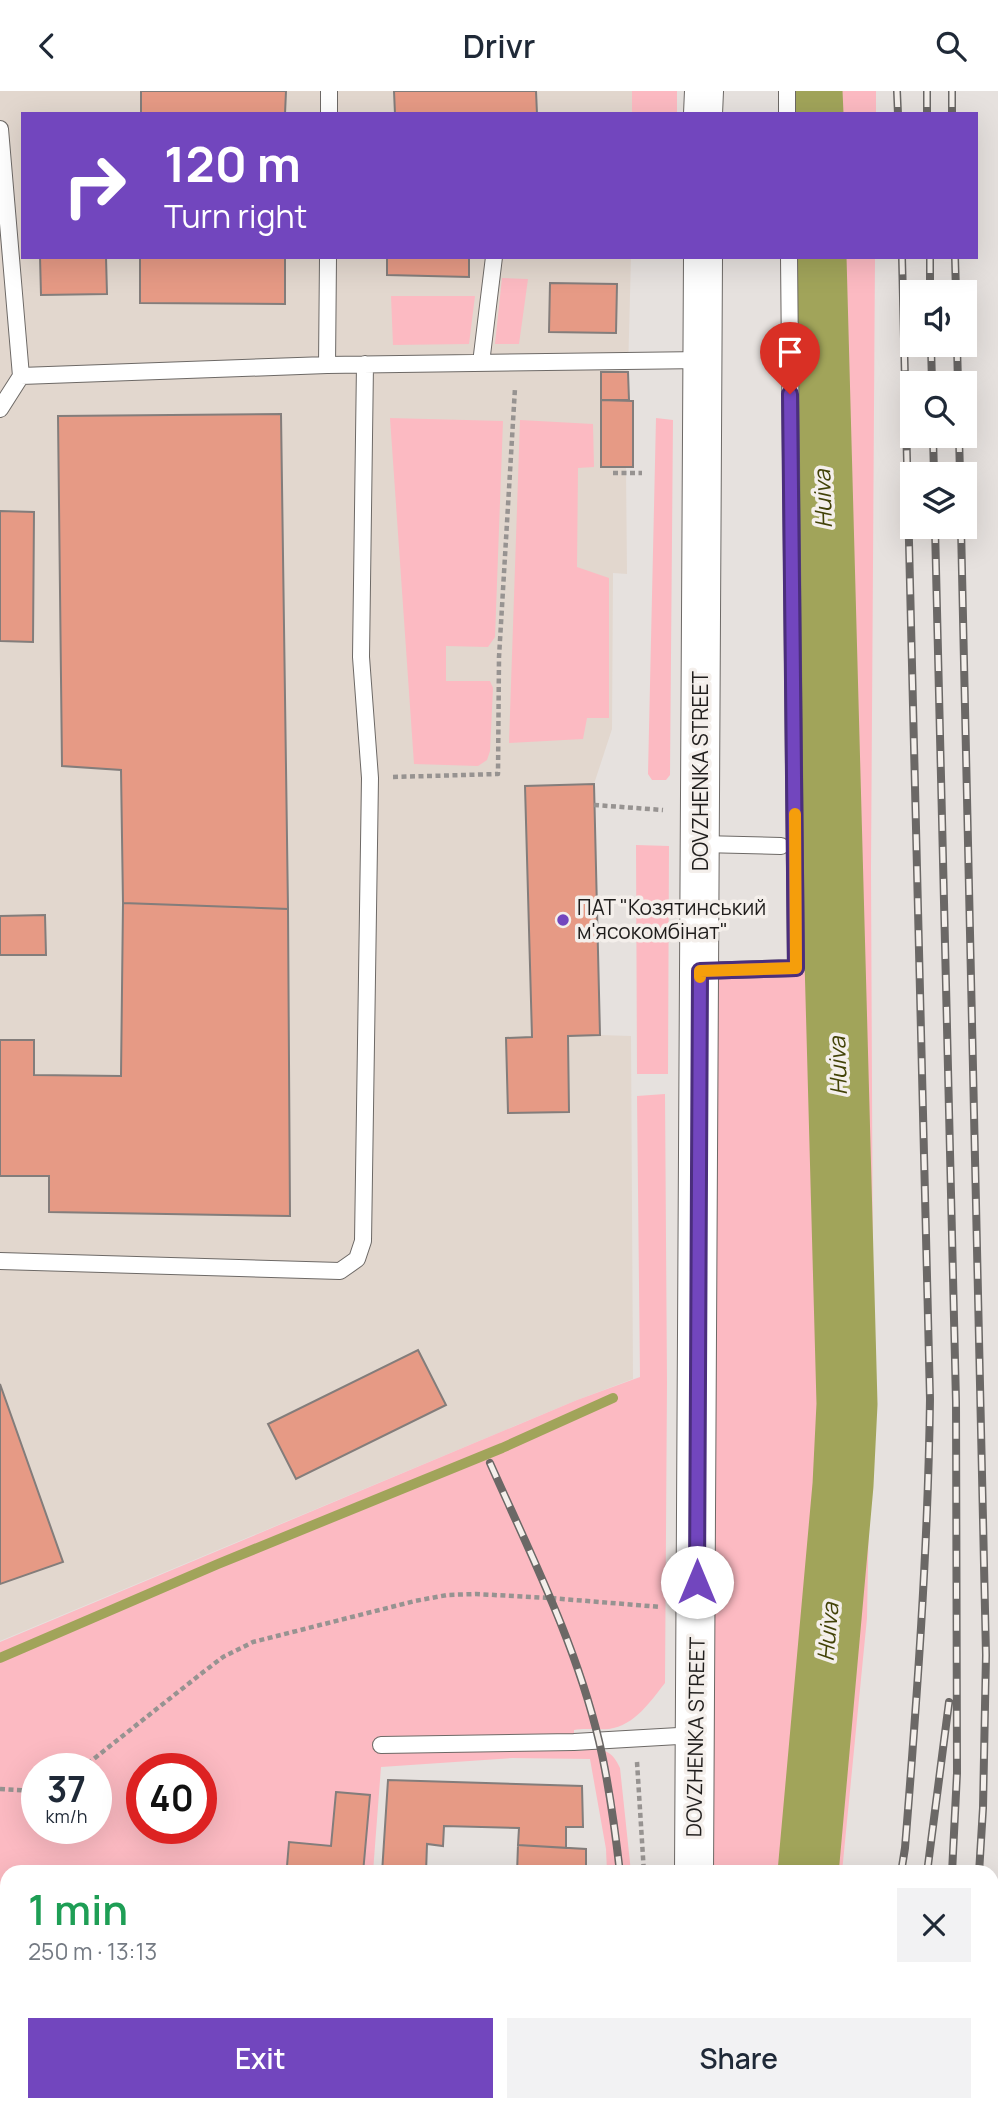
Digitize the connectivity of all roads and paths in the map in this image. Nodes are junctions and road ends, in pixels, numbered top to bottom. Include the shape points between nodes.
1 (329, 91) edge
2 (705, 91) edge
3 (787, 91) edge
4 (329, 112) edge
5 (704, 112) edge
6 (787, 112) edge
7 (0, 129) edge
8 (328, 259) edge
9 (494, 259) edge
10 (704, 259) edge
11 (704, 259) edge
12 (789, 259) edge
13 (6, 269) edge
14 (703, 360) junction
15 (517, 362) junction
16 (481, 363) junction
17 (365, 364) junction
18 (327, 365) junction
19 (21, 376) junction
20 (0, 409) edge
21 (613, 473) dead end
22 (642, 473) dead end
23 (370, 778) junction
24 (701, 829) junction
25 (781, 846) dead end
26 (700, 971) junction
27 (0, 1261) edge
28 (697, 1609) junction
29 (696, 1735) junction
30 (640, 1737) junction
31 (381, 1745) dead end
32 (101, 1753) edge
33 (0, 1789) edge
34 (21, 1790) edge
35 (643, 1865) edge
36 (694, 1865) edge

1 - 4 lane
2 - 5 street
3 - 6 lane
7 - 13 lane
8 - 18 lane
9 - 16 lane
10 - 14 street, DOVZHENKA STREET
11 - 24 lane
12 - 26 lane via 796,968
13 - 19 lane
14 - 15 lane
14 - 24 street, DOVZHENKA STREET
15 - 16 lane
15 - 23 path via 499,657 498,774
16 - 17 lane
17 - 18 lane
17 - 23 lane via 361,657
18 - 19 lane
19 - 20 lane
21 - 22 path
23 - 27 lane via 363,1241 357,1259 340,1271
24 - 25 lane
24 - 26 street, DOVZHENKA STREET
26 - 28 street, DOVZHENKA STREET
28 - 29 street, DOVZHENKA STREET
28 - 32 path via 475,1594 415,1601 357,1615 238,1649
29 - 30 lane
29 - 36 street, DOVZHENKA STREET
30 - 31 lane
30 - 35 path via 636,1766
33 - 34 path

